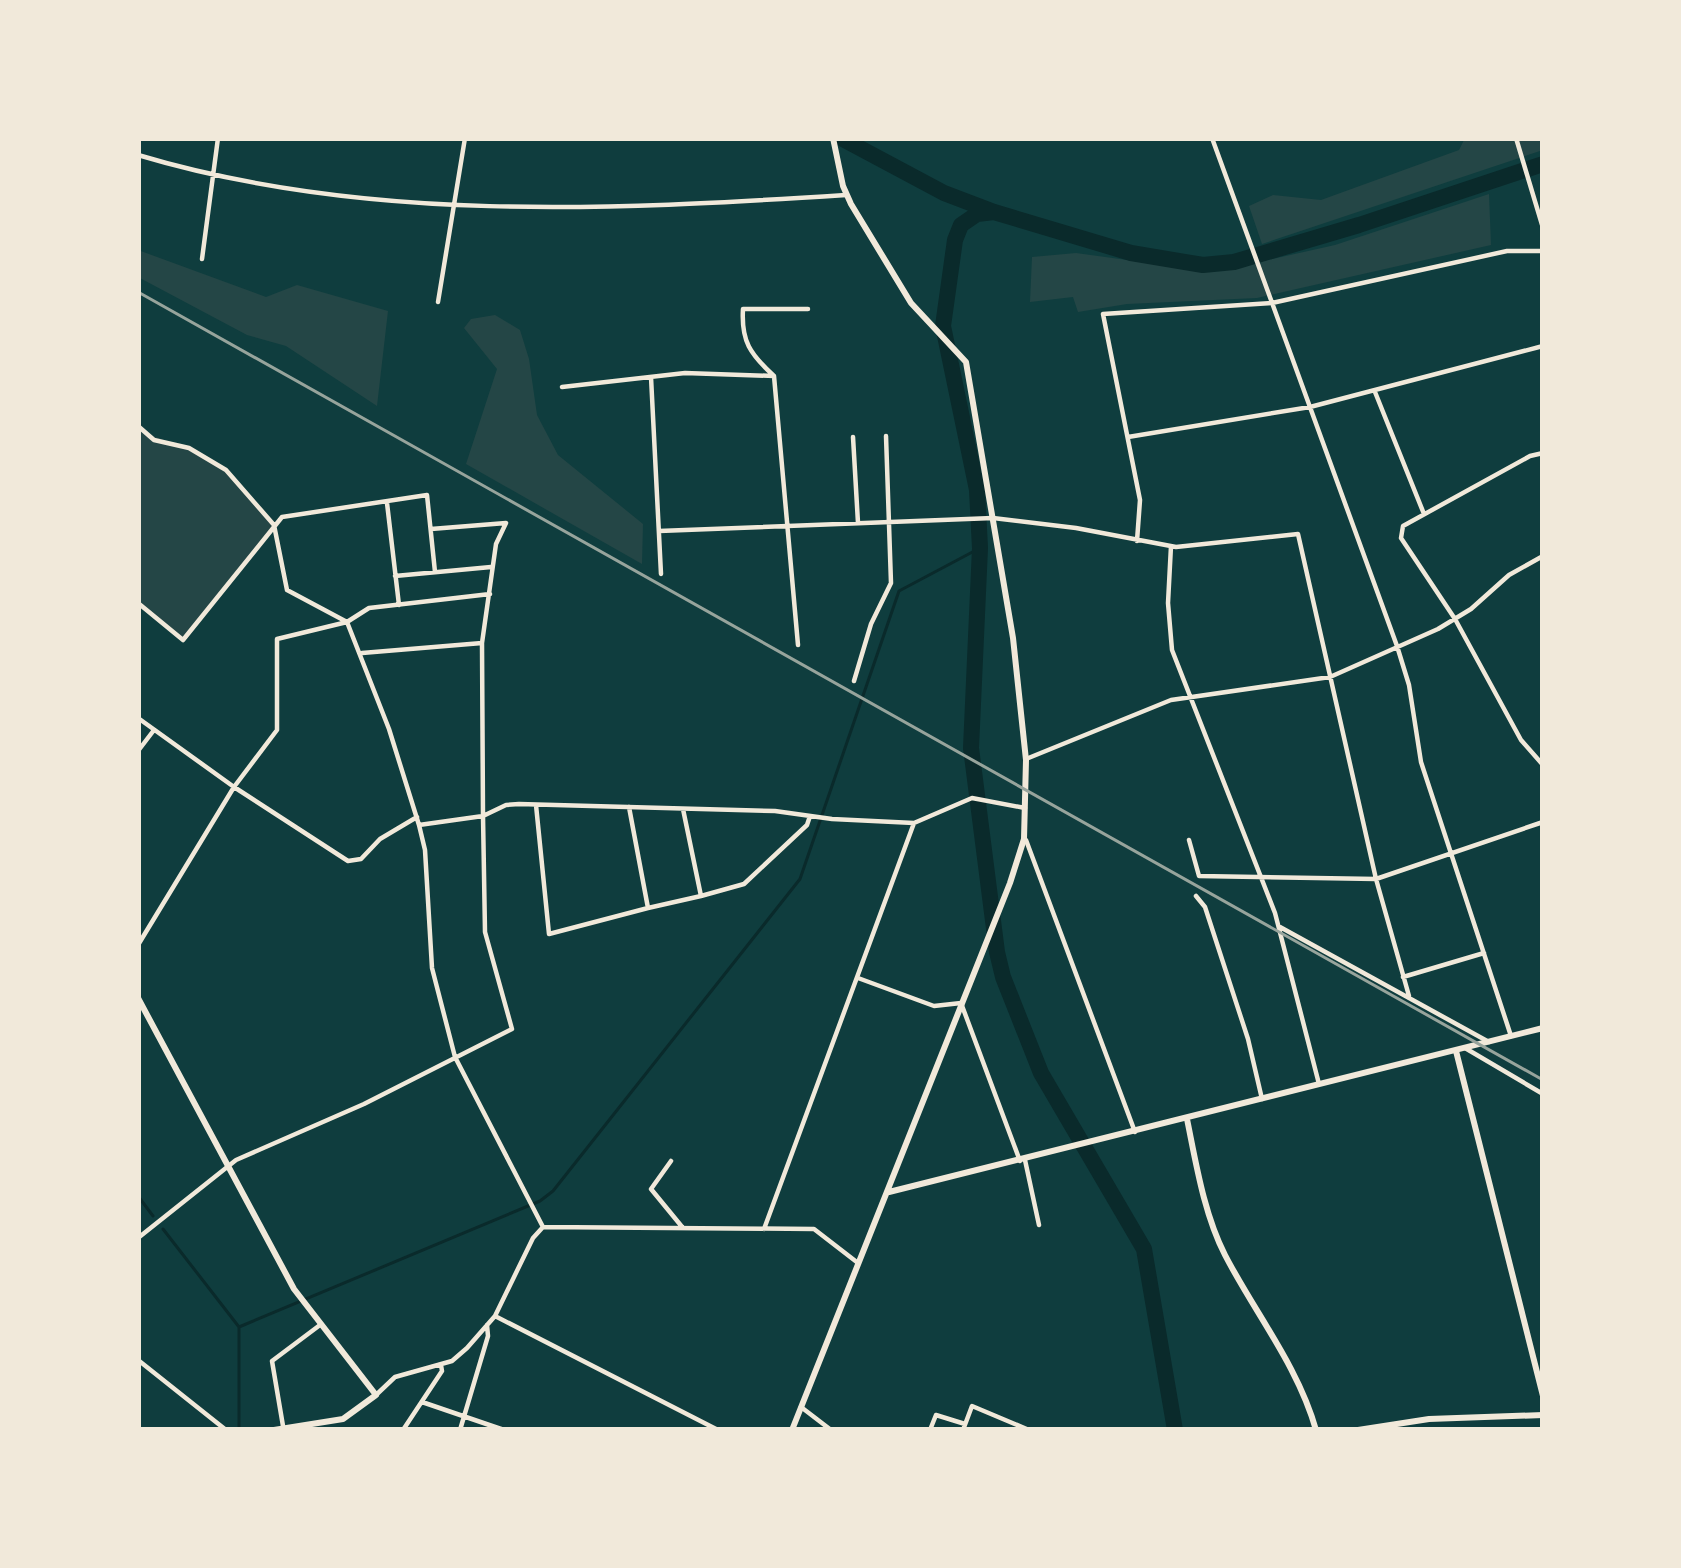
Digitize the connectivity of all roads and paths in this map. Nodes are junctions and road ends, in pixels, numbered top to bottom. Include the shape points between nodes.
1 (218, 138) edge
2 (465, 138) edge
3 (833, 138) edge
4 (1212, 138) edge
5 (1516, 138) edge
6 (138, 154) edge
7 (212, 177) junction
8 (846, 195) junction
9 (453, 207) junction
10 (1543, 228) edge
11 (1543, 251) edge
12 (202, 259) dead end
13 (438, 302) dead end
14 (1271, 303) junction
15 (808, 309) dead end
16 (1543, 346) edge
17 (651, 376) junction
18 (773, 376) junction
19 (562, 387) dead end
20 (1374, 390) junction
21 (1310, 407) junction
22 (138, 426) edge
23 (853, 436) dead end
24 (886, 436) dead end
25 (1128, 437) junction
26 (1543, 453) edge
27 (386, 501) junction
28 (1424, 514) junction
29 (990, 518) junction
30 (891, 522) junction
31 (858, 524) junction
32 (274, 525) junction
33 (787, 526) junction
34 (430, 529) junction
35 (659, 531) junction
36 (1137, 541) junction
37 (1171, 546) junction
38 (1543, 556) edge
39 (493, 567) junction
40 (435, 572) junction
41 (661, 574) dead end
42 (395, 576) junction
43 (490, 595) junction
44 (138, 603) edge
45 (398, 605) junction
46 (1454, 620) junction
47 (347, 622) junction
48 (482, 644) junction
49 (798, 645) dead end
50 (1396, 646) junction
51 (359, 654) junction
52 (1330, 677) junction
53 (854, 681) dead end
54 (1189, 695) junction
55 (138, 718) edge
56 (154, 730) junction
57 (138, 751) edge
58 (1025, 760) junction
59 (1543, 765) edge
60 (234, 788) junction
61 (536, 805) junction
62 (629, 806) junction
63 (683, 808) junction
64 (1025, 808) junction
65 (483, 816) junction
66 (813, 817) junction
67 (418, 821) junction
68 (1543, 822) edge
69 (914, 824) junction
70 (1024, 838) junction
71 (1189, 840) dead end
72 (1453, 853) junction
73 (1261, 875) junction
74 (1376, 879) junction
75 (701, 896) junction
76 (1196, 896) dead end
77 (648, 908) junction
78 (1280, 927) junction
79 (138, 945) edge
80 (1486, 952) junction
81 (1403, 977) junction
82 (858, 978) junction
83 (1408, 996) junction
84 (138, 998) edge
85 (961, 1003) junction
86 (1543, 1028) edge
87 (1511, 1036) junction
88 (1489, 1042) junction
89 (1460, 1049) junction
90 (455, 1057) junction
91 (1319, 1084) junction
92 (1543, 1094) edge
93 (1262, 1100) junction
94 (1187, 1119) junction
95 (1135, 1132) junction
96 (1022, 1160) junction
97 (671, 1161) dead end
98 (229, 1168) junction
99 (887, 1192) junction
100 (1040, 1225) dead end
101 (543, 1227) junction
102 (683, 1228) junction
103 (764, 1230) junction
104 (138, 1238) edge
105 (859, 1263) junction
106 (495, 1316) junction
107 (320, 1325) junction
108 (487, 1325) junction
109 (138, 1360) edge
110 (441, 1365) junction
111 (376, 1395) junction
112 (1543, 1396) edge
113 (422, 1402) junction
114 (801, 1407) junction
115 (1543, 1415) edge
116 (464, 1416) junction
117 (1429, 1419) junction
118 (964, 1427) edge
119 (283, 1429) edge
120 (226, 1430) edge
121 (274, 1430) edge
122 (403, 1430) edge
123 (460, 1430) edge
124 (504, 1430) edge
125 (718, 1430) edge
126 (793, 1430) edge
127 (831, 1430) edge
128 (930, 1430) edge
129 (1029, 1430) edge
130 (1316, 1430) edge
131 (1358, 1430) edge
132 (1432, 1430) edge

1 - 7 street
2 - 9 street
3 - 8 street
4 - 14 street
5 - 10 street
6 - 7 street
7 - 9 street
7 - 12 street
8 - 9 street
8 - 29 street via 911,303 966,362
9 - 13 street
11 - 14 street via 1507,251
14 - 21 street
14 - 25 street via 1103,314
15 - 18 street via 743,309 742,338
16 - 20 street
17 - 18 street
17 - 19 street
17 - 35 street
18 - 33 street
20 - 21 street
20 - 28 street
21 - 25 street
21 - 50 street
22 - 32 street via 226,470
23 - 31 street
24 - 30 street
25 - 36 street via 1140,500
26 - 28 street
27 - 32 street via 282,517
27 - 34 street via 427,495
27 - 42 street
28 - 46 street via 1403,526 1401,538
29 - 30 street
29 - 36 street
29 - 58 street
30 - 31 street
30 - 53 street via 892,583
31 - 33 street
32 - 44 street via 183,640
32 - 47 street via 287,590
33 - 35 street
33 - 49 street
34 - 39 street via 506,523
34 - 40 street
35 - 41 street
36 - 37 street
37 - 52 street via 1298,534
37 - 54 street via 1172,650
38 - 46 street
39 - 40 street
39 - 43 street
40 - 42 street
42 - 45 street
43 - 45 street
43 - 48 street
45 - 47 street via 369,608
46 - 50 street
46 - 59 street
47 - 51 street
47 - 60 street via 277,639 277,730
48 - 51 street
48 - 65 street
50 - 52 street
50 - 72 street via 1421,762
51 - 67 street
52 - 54 street
52 - 74 street
54 - 58 street
54 - 73 street
55 - 56 street
56 - 57 street
56 - 60 street
58 - 64 street
60 - 67 street via 348,861
60 - 79 street
61 - 62 street
61 - 65 street via 506,805
61 - 77 street via 549,934
62 - 63 street
62 - 77 street
63 - 66 street
63 - 75 street
64 - 69 street via 972,798
64 - 70 street
65 - 67 street
65 - 90 street via 485,932 512,1029
66 - 69 street
66 - 75 street via 744,884
67 - 90 street via 432,968
68 - 72 street
69 - 82 street
70 - 85 street
70 - 95 street
71 - 73 street via 1199,876
72 - 74 street
72 - 80 street
73 - 74 street
73 - 78 street
74 - 81 street
75 - 77 street
76 - 93 street via 1235,997
78 - 83 street
78 - 91 street
80 - 81 street
80 - 87 street
81 - 83 street
82 - 85 street via 934,1006
82 - 103 street
83 - 88 street
84 - 98 street
85 - 96 street
85 - 99 street
86 - 87 street
87 - 88 street
88 - 89 street
89 - 91 street
89 - 92 street
89 - 112 street
90 - 98 street
90 - 101 street
91 - 93 street
93 - 94 street
94 - 95 street
94 - 130 street via 1223,1252 1306,1397
95 - 96 street
96 - 99 street
96 - 100 street
97 - 102 street via 651,1189
98 - 104 street
98 - 107 street
99 - 105 street
101 - 102 street
101 - 106 street
102 - 103 street
103 - 105 street via 814,1229
105 - 114 street
106 - 108 street
106 - 125 street
107 - 111 street
107 - 119 street via 272,1361
108 - 110 street
108 - 116 street
109 - 120 street
110 - 111 street via 395,1377
110 - 113 street
111 - 119 street via 343,1419
113 - 116 street
113 - 122 street
114 - 126 street
114 - 127 street
115 - 117 street
116 - 123 street
116 - 124 street
117 - 131 street
117 - 132 street
118 - 128 street via 936,1415
118 - 129 street via 972,1406
119 - 121 street

